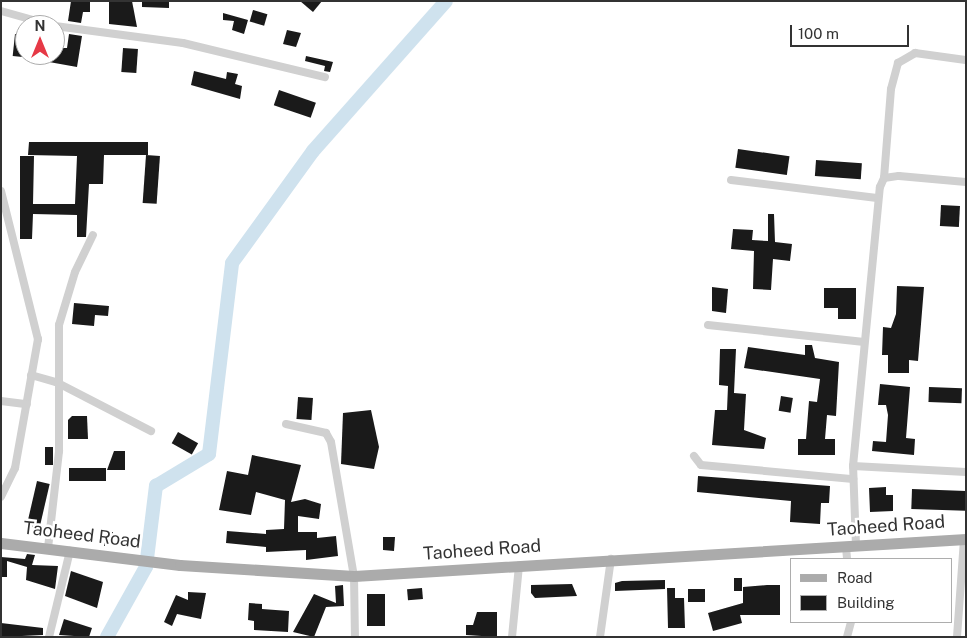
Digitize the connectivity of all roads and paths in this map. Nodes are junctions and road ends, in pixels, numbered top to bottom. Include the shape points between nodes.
1 (1, 12) edge
2 (15, 16) edge
3 (65, 27) edge
4 (966, 60) edge
5 (325, 77) dead end
6 (884, 178) junction
7 (731, 180) dead end
8 (966, 182) edge
9 (1, 191) edge
10 (877, 198) junction
11 (93, 235) dead end
12 (708, 325) dead end
13 (864, 342) junction
14 (31, 375) junction
15 (56, 382) junction
16 (1, 401) edge
17 (28, 404) junction
18 (286, 424) dead end
19 (151, 431) dead end
20 (694, 456) dead end
21 (853, 466) junction
22 (966, 472) edge
23 (853, 479) junction
24 (1, 497) edge
25 (965, 539) edge
26 (1, 542) edge
27 (851, 546) junction
28 (48, 548) junction
29 (70, 551) junction
30 (847, 558) edge
31 (611, 559) junction
32 (519, 565) junction
33 (354, 576) junction
34 (851, 623) edge
35 (50, 637) edge
36 (355, 637) edge
37 (512, 637) edge
38 (600, 637) edge
39 (847, 637) edge
40 (957, 637) edge

1 - 2 street
3 - 5 street via 183,43
4 - 6 street via 915,53 898,63 891,89
6 - 8 street
6 - 10 street
7 - 10 street
9 - 14 street via 38,334
10 - 13 street
11 - 15 street via 75,272 59,326
12 - 13 street
13 - 21 street
14 - 15 street
14 - 17 street
15 - 19 street
15 - 28 street via 59,451
16 - 17 street
17 - 24 street via 15,468
18 - 33 street via 326,433 331,442
20 - 23 street via 701,466
21 - 22 street
21 - 23 street
23 - 27 street
25 - 27 main road, Taoheed Road
25 - 40 street
26 - 28 main road, Taoheed Road
27 - 30 street
27 - 31 main road, Taoheed Road
28 - 29 main road, Taoheed Road
29 - 33 main road, Taoheed Road via 180,565
29 - 35 street
31 - 32 main road, Taoheed Road
31 - 38 street
32 - 33 main road, Taoheed Road
32 - 37 street
33 - 36 street
34 - 39 street

